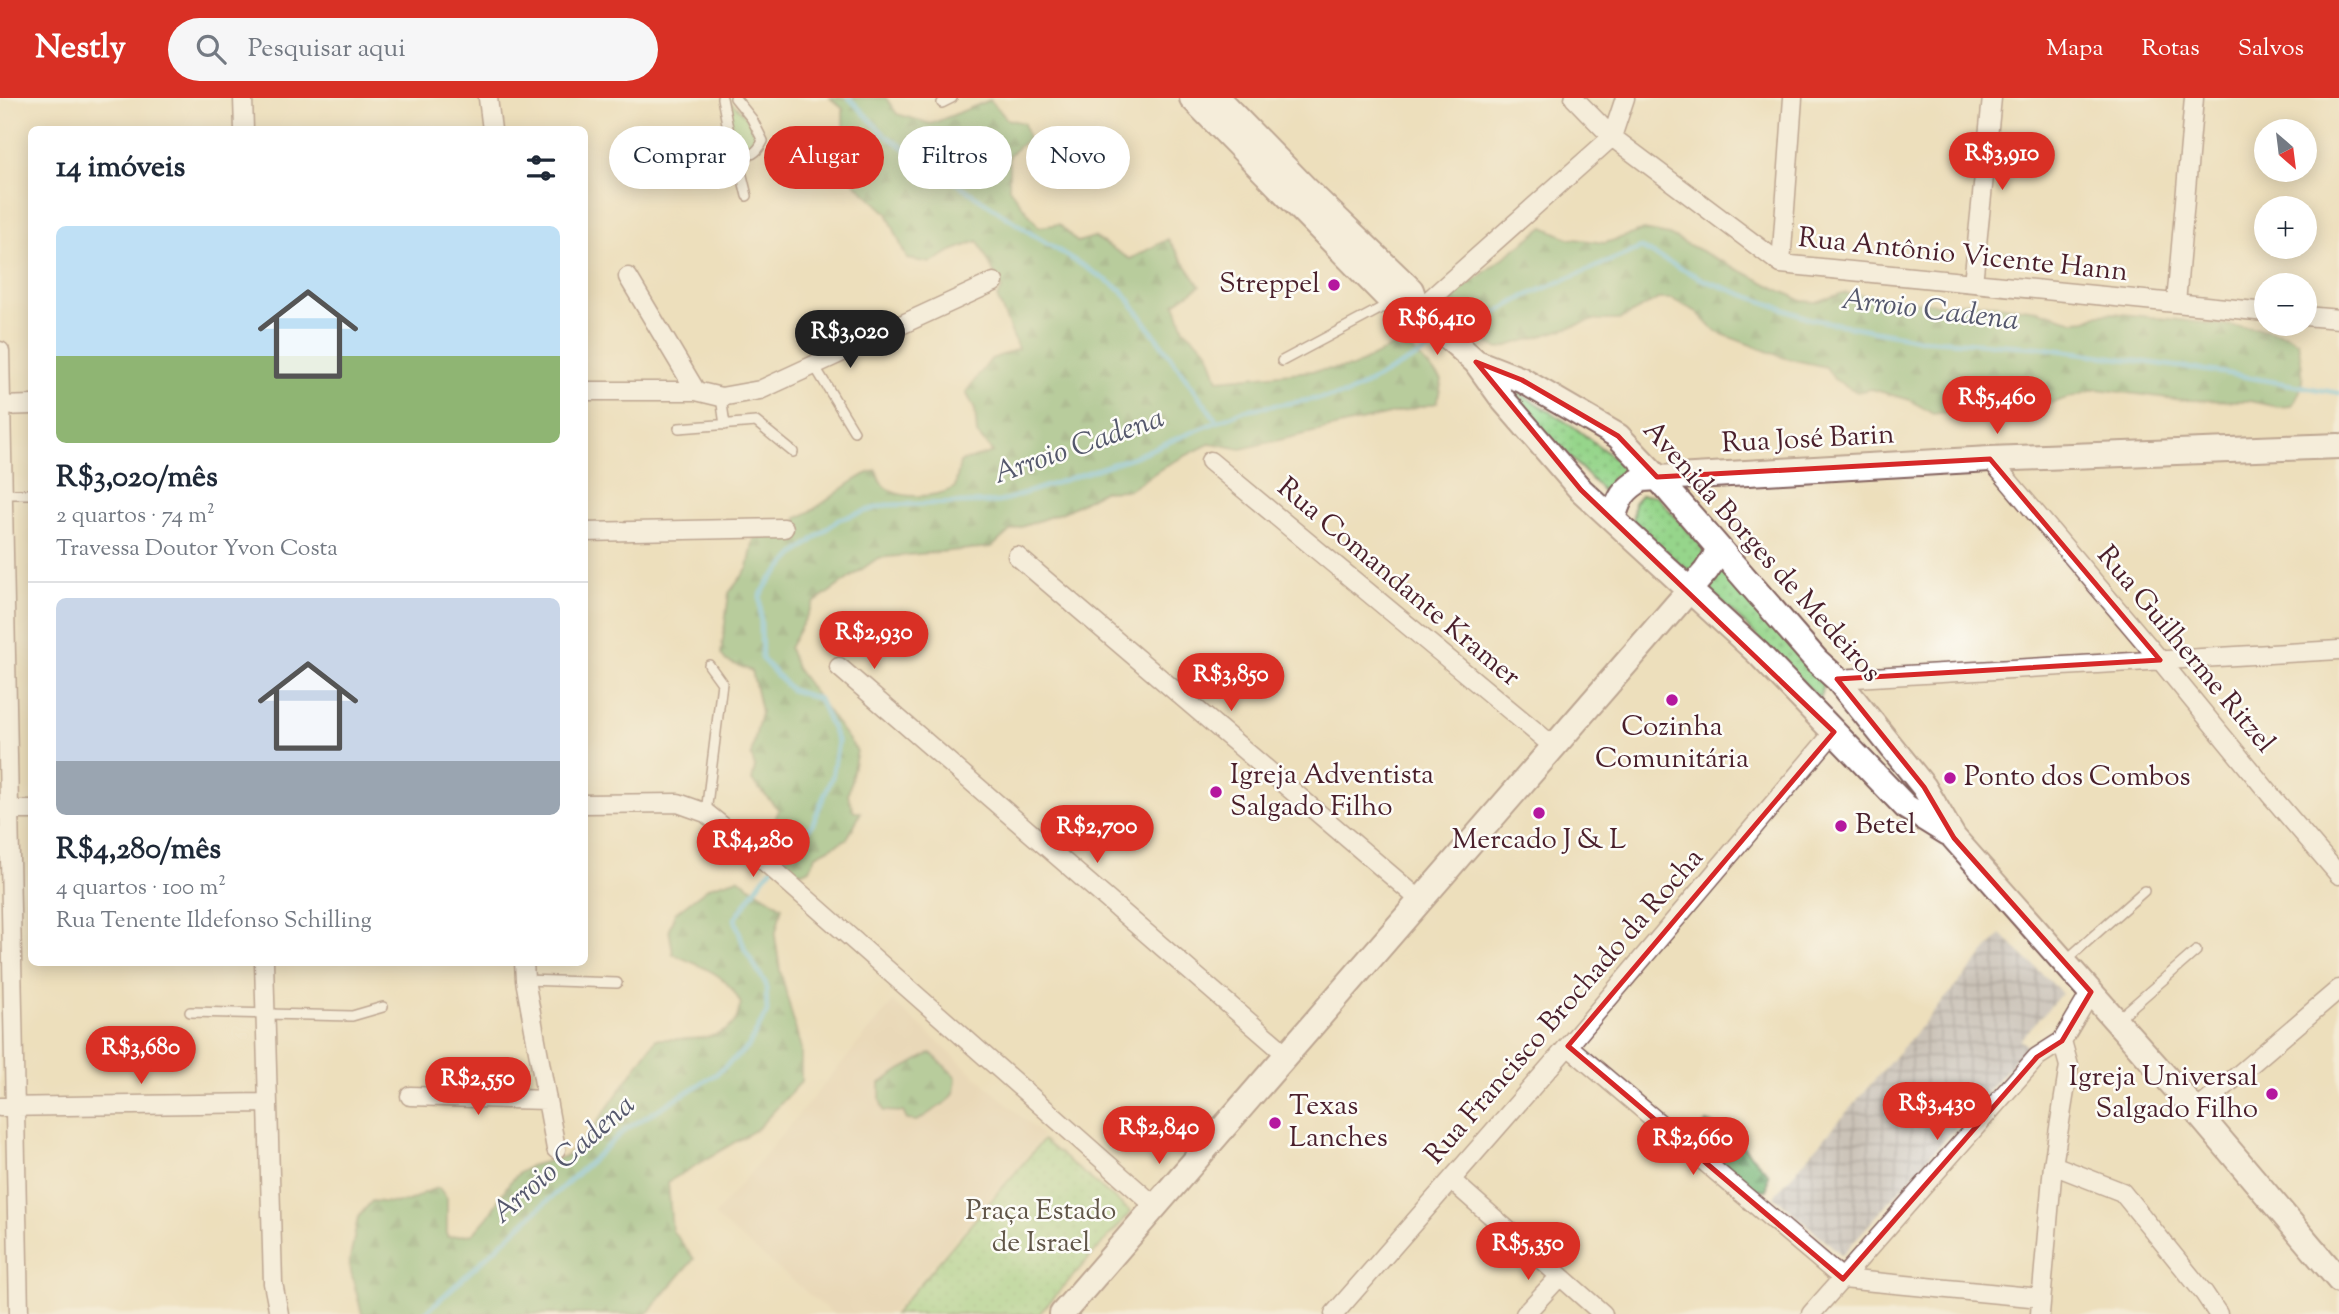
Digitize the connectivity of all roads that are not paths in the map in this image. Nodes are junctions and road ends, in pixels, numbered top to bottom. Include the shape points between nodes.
1 (243, 98) edge
2 (488, 98) edge
3 (722, 98) edge
4 (735, 98) edge
5 (952, 98) edge
6 (1192, 98) edge
7 (1217, 98) edge
8 (1574, 98) edge
9 (1625, 98) edge
10 (1793, 98) edge
11 (1992, 98) edge
12 (2194, 98) edge
13 (942, 103) dead end
14 (244, 126) edge
15 (492, 126) edge
16 (728, 126) edge
17 (1612, 137) junction
18 (750, 155) edge
19 (745, 189) edge
20 (747, 196) dead end
21 (1781, 264) junction
22 (628, 276) dead end
23 (994, 282) dead end
24 (1973, 283) junction
25 (1392, 302) junction
26 (2176, 303) junction
27 (2254, 311) edge
28 (1423, 314) junction
29 (2317, 317) edge
30 (2339, 319) edge
31 (0, 351) edge
32 (1283, 361) dead end
33 (1476, 362) junction
34 (814, 365) junction
35 (588, 391) edge
36 (696, 391) junction
37 (721, 397) junction
38 (28, 405) edge
39 (1, 406) edge
40 (725, 425) junction
41 (679, 428) dead end
42 (854, 431) dead end
43 (2339, 446) edge
44 (793, 452) dead end
45 (1990, 458) junction
46 (1210, 461) dead end
47 (1657, 477) junction
48 (3, 494) junction
49 (28, 494) edge
50 (1613, 519) junction
51 (785, 528) dead end
52 (588, 532) edge
53 (1718, 548) junction
54 (1017, 556) dead end
55 (1689, 589) junction
56 (2339, 650) edge
57 (2160, 660) junction
58 (709, 665) dead end
59 (839, 667) dead end
60 (1836, 679) junction
61 (1834, 732) junction
62 (1553, 746) junction
63 (588, 804) edge
64 (5, 810) edge
65 (28, 810) edge
66 (706, 813) junction
67 (1954, 838) junction
68 (2339, 875) edge
69 (2144, 891) dead end
70 (1420, 900) junction
71 (2196, 951) dead end
72 (2064, 961) junction
73 (264, 966) edge
74 (524, 971) edge
75 (617, 984) dead end
76 (2339, 989) edge
77 (2091, 992) junction
78 (383, 1007) dead end
79 (190, 1012) dead end
80 (266, 1015) junction
81 (2116, 1020) junction
82 (2062, 1041) junction
83 (1568, 1046) junction
84 (1286, 1054) junction
85 (410, 1096) dead end
86 (547, 1100) junction
87 (268, 1103) junction
88 (7, 1107) edge
89 (2196, 1111) junction
90 (556, 1149) dead end
91 (2053, 1164) junction
92 (1451, 1180) junction
93 (1155, 1206) junction
94 (1560, 1276) junction
95 (1843, 1279) junction
96 (2339, 1280) edge
97 (2040, 1306) edge
98 (1067, 1312) edge
99 (19, 1314) edge
100 (279, 1314) edge
101 (1334, 1314) edge
102 (1525, 1314) edge
103 (1604, 1314) edge
104 (1811, 1314) edge
105 (2218, 1314) edge

1 - 14 street
2 - 15 street
3 - 16 lane
4 - 18 lane via 763,141
5 - 13 lane
6 - 25 street, Avenida Borges de Medeiros
7 - 28 street, Avenida Borges de Medeiros via 1411,290
8 - 17 street, Rua Antônio Vicente Hann
9 - 17 street
10 - 21 street
11 - 24 street
12 - 26 street
17 - 21 street, Rua Antônio Vicente Hann
17 - 28 street
19 - 20 lane
21 - 24 street, Rua Antônio Vicente Hann
22 - 36 street
23 - 34 street
24 - 26 street, Rua Antônio Vicente Hann
25 - 28 street, Avenida Borges de Medeiros
25 - 32 lane
26 - 27 street, Rua Antônio Vicente Hann
28 - 33 street, Avenida Borges de Medeiros
29 - 30 street
31 - 39 street
33 - 47 street, Avenida Borges de Medeiros via 1522,380 1618,436
33 - 50 street, Avenida Borges de Medeiros via 1564,470
34 - 37 street via 760,390
34 - 42 lane
35 - 36 street
36 - 37 street
37 - 40 lane
38 - 39 street
39 - 48 street
40 - 41 lane
40 - 44 lane via 756,422
43 - 45 street, Rua José Barin
45 - 47 street, Rua José Barin
45 - 57 street, Rua Guilherme Ritzel
46 - 62 street, Rua Comandante Kramer
47 - 50 street, Rua José Barin via 1627,487
47 - 53 street, Avenida Borges de Medeiros
48 - 49 lane
48 - 64 street
50 - 55 street, Avenida Borges de Medeiros
51 - 52 street
53 - 55 street
53 - 60 street, Avenida Borges de Medeiros
54 - 70 street
55 - 61 street, Avenida Borges de Medeiros
55 - 62 street
56 - 57 street
57 - 60 street
57 - 68 street, Rua Guilherme Ritzel
58 - 66 lane via 722,683
59 - 84 street
60 - 61 street
60 - 67 street, Avenida Borges de Medeiros via 1924,787
61 - 67 street, Avenida Borges de Medeiros via 1906,807
61 - 83 street, Rua Francisco Brochado da Rocha
62 - 70 street
63 - 66 street via 678,803
64 - 65 street
64 - 88 street
66 - 93 street
67 - 72 street, Avenida Borges de Medeiros
69 - 72 lane
70 - 84 street
71 - 81 lane
72 - 77 street, Avenida Borges de Medeiros
73 - 80 street
74 - 75 lane
74 - 86 street
76 - 89 street
77 - 81 street, Avenida Borges de Medeiros
77 - 82 street
78 - 80 lane via 352,1016
79 - 80 lane
80 - 87 street
81 - 89 street, Avenida Borges de Medeiros
82 - 91 street via 2068,1066
82 - 95 street via 2037,1057
83 - 92 street, Rua Francisco Brochado da Rocha
83 - 95 street
84 - 93 street
85 - 86 street
86 - 90 street
87 - 88 street
87 - 100 street via 273,1283
88 - 99 street
89 - 96 street, Avenida Borges de Medeiros
91 - 97 street
91 - 105 street via 2122,1192
92 - 94 street
92 - 101 street, Rua Francisco Brochado da Rocha
93 - 98 street
94 - 102 street
94 - 103 street
95 - 97 street
95 - 104 street

